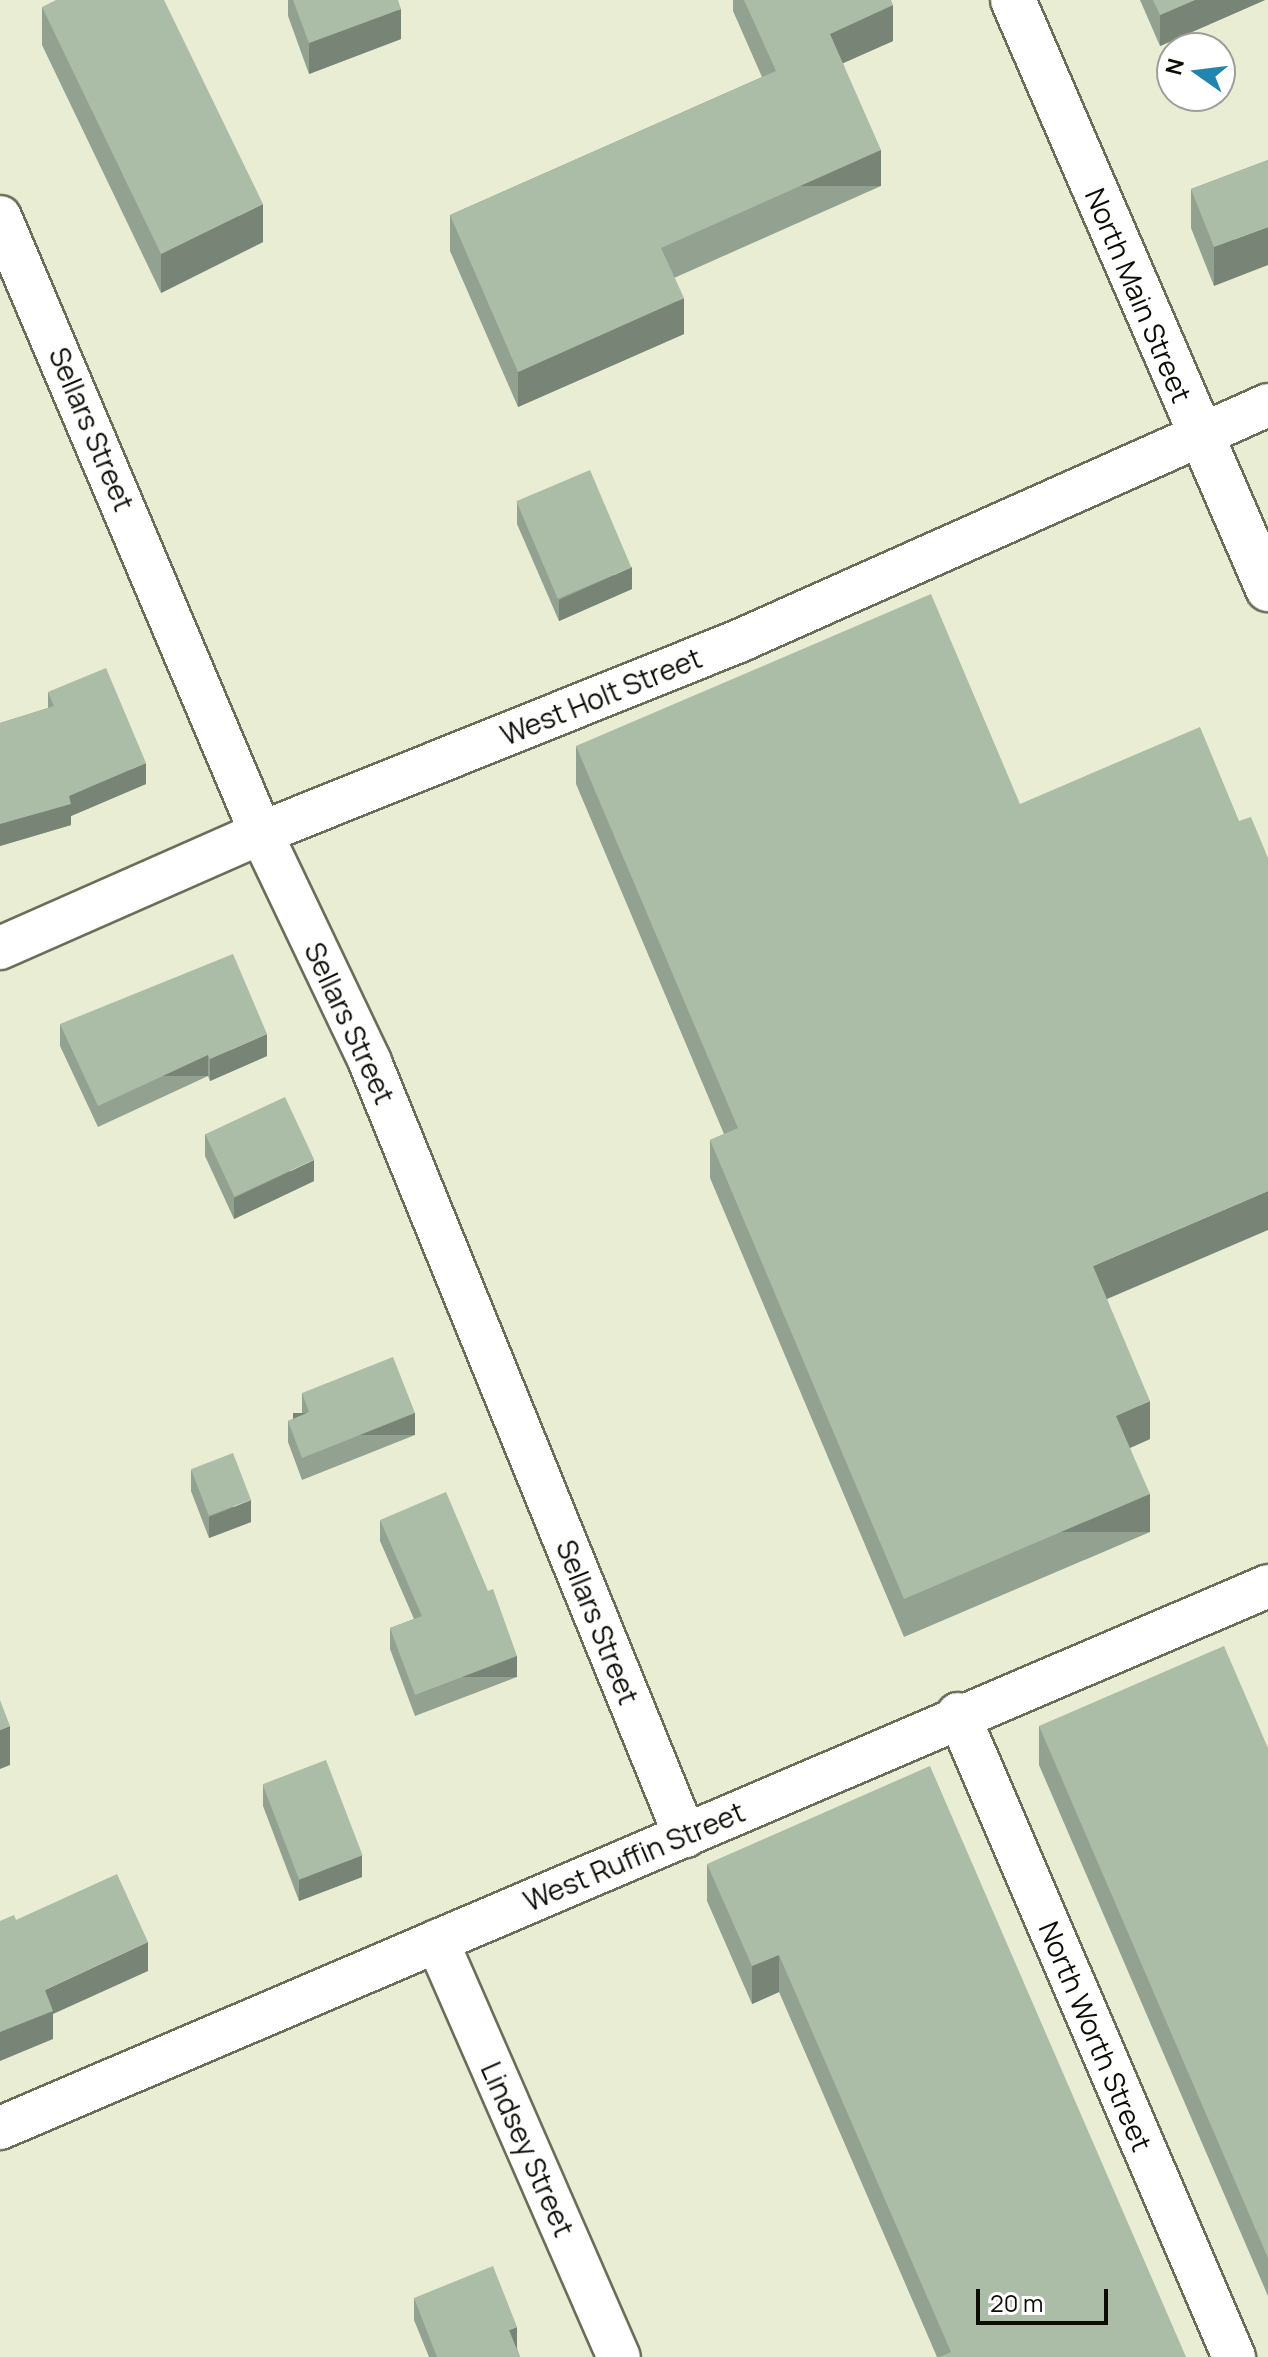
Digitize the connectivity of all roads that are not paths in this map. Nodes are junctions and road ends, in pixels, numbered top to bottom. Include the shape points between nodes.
1 (1013, 0) edge
2 (0, 217) edge
3 (1268, 405) edge
4 (1199, 435) junction
5 (1268, 589) edge
6 (261, 833) junction
7 (0, 948) edge
8 (1268, 1586) edge
9 (958, 1714) junction
10 (685, 1836) junction
11 (437, 1941) junction
12 (0, 2128) edge
13 (619, 2357) edge
14 (1234, 2357) edge

1 - 4 street, North Main Street
2 - 6 street, Sellars Street
3 - 4 street, West Holt Street
4 - 5 street, North Main Street
4 - 6 street, West Holt Street via 739,641
6 - 7 street, West Holt Street
6 - 10 street, Sellars Street via 370,1062
8 - 9 street, West Ruffin Street
9 - 10 street, West Ruffin Street
9 - 14 street, North Worth Street
10 - 11 street, West Ruffin Street
11 - 12 street, West Ruffin Street
11 - 13 street, Lindsey Street

